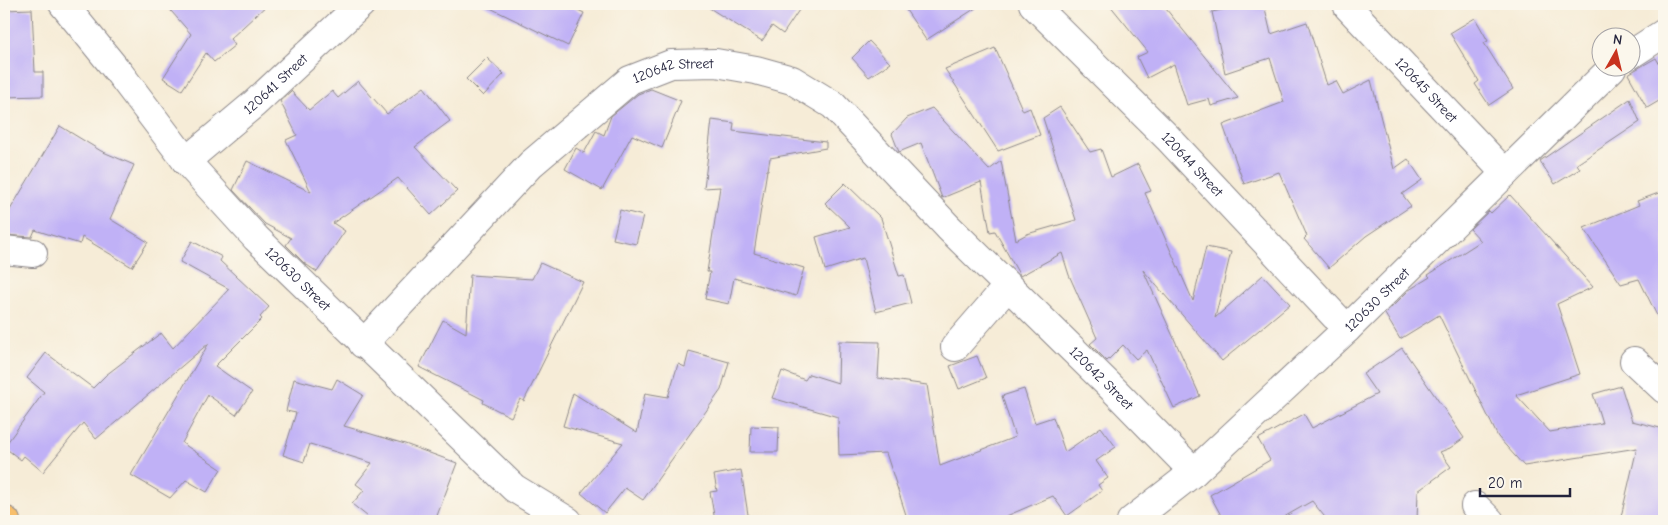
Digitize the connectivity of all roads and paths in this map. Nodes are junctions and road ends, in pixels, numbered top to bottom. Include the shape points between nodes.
1 (63, 4) edge
2 (362, 4) edge
3 (1033, 4) edge
4 (1348, 7) dead end
5 (1664, 33) edge
6 (1640, 49) edge
7 (1602, 78) edge
8 (186, 161) junction
9 (1505, 172) junction
10 (4, 250) edge
11 (33, 254) dead end
12 (1007, 287) junction
13 (1347, 329) junction
14 (363, 344) junction
15 (955, 347) dead end
16 (1634, 361) dead end
17 (1664, 389) edge
18 (1194, 472) junction
19 (568, 521) edge
20 (1131, 521) edge

1 - 8 street, 120630 Street
2 - 8 street, 120641 Street via 254,104
3 - 13 street, 120644 Street via 1168,138
4 - 9 street, 120645 Street
5 - 6 street
7 - 9 street, 120630 Street
8 - 14 street, 120630 Street via 256,238
9 - 13 street, 120630 Street
10 - 11 street
12 - 14 street, 120642 Street via 832,105 792,80 756,70 716,63 671,64 630,80 531,164
12 - 15 street
12 - 18 street, 120642 Street
13 - 18 street, 120630 Street
14 - 19 street, 120630 Street via 514,488
16 - 17 street
18 - 20 street, 120630 Street

